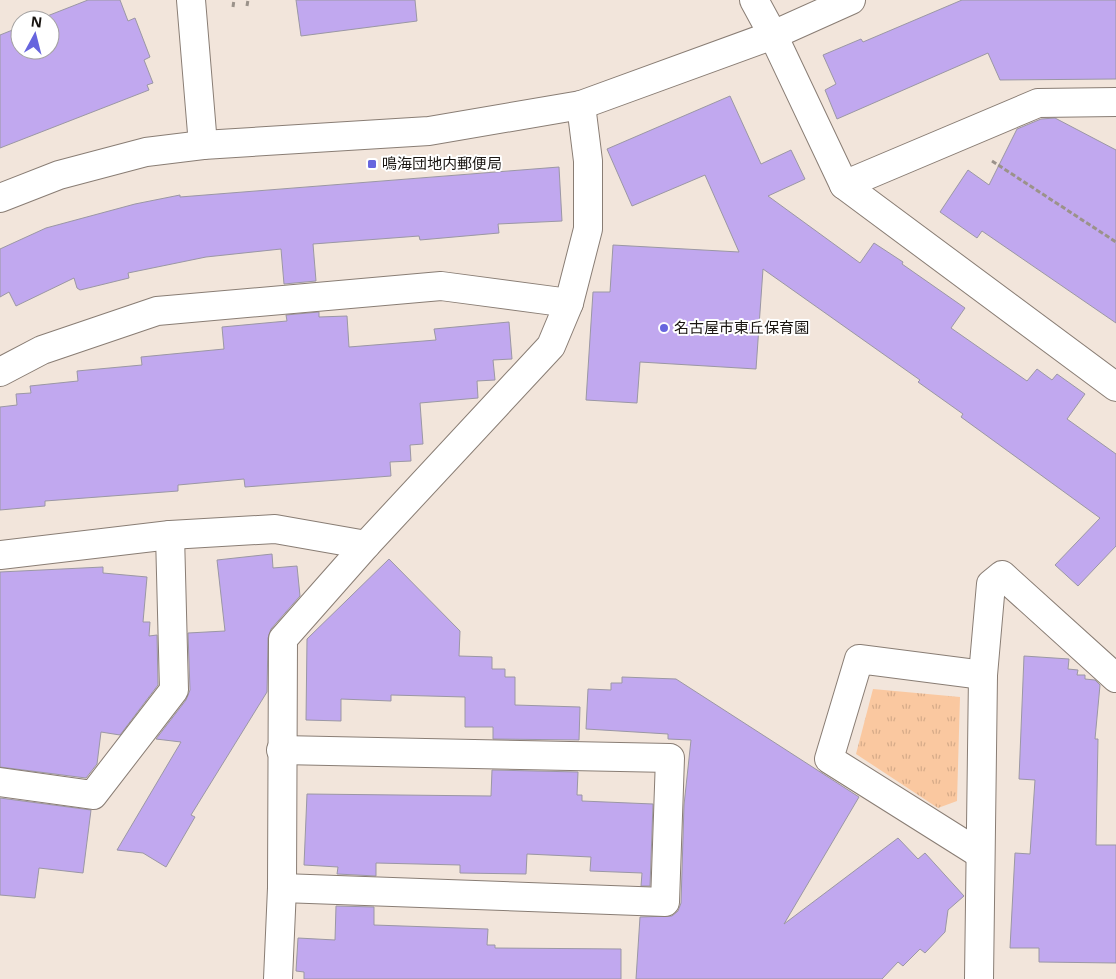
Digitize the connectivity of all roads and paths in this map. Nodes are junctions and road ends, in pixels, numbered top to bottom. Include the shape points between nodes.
1 (191, 0) edge
2 (234, 0) edge
3 (248, 0) edge
4 (754, 0) edge
5 (852, 0) edge
6 (247, 6) dead end
7 (233, 7) dead end
8 (773, 35) junction
9 (1116, 102) edge
10 (582, 105) junction
11 (956, 138) junction
12 (204, 145) junction
13 (844, 185) junction
14 (0, 198) edge
15 (1116, 242) edge
16 (569, 303) junction
17 (0, 372) edge
18 (1116, 387) edge
19 (170, 535) junction
20 (366, 545) junction
21 (0, 555) edge
22 (983, 675) junction
23 (1116, 678) edge
24 (281, 750) junction
25 (0, 782) edge
26 (980, 854) junction
27 (282, 888) junction
28 (278, 979) edge
29 (979, 979) edge

1 - 12 street
2 - 7 path
3 - 6 path
4 - 8 street
5 - 8 street
8 - 10 street
8 - 13 street
9 - 11 street via 1038,103
10 - 12 street via 430,131
10 - 16 street via 588,161 588,229
11 - 13 street
11 - 15 path
12 - 14 street via 138,154 59,175
13 - 18 street
16 - 17 street via 442,286 157,311 42,350
16 - 20 street via 551,346
19 - 20 street via 275,529
19 - 21 street
19 - 25 street via 174,690 93,795
20 - 24 street via 282,639
22 - 23 street via 991,584 1002,575
22 - 26 street
22 - 26 street via 859,659 829,759
24 - 27 street
24 - 27 street via 670,758 665,902
26 - 29 street
27 - 28 street

